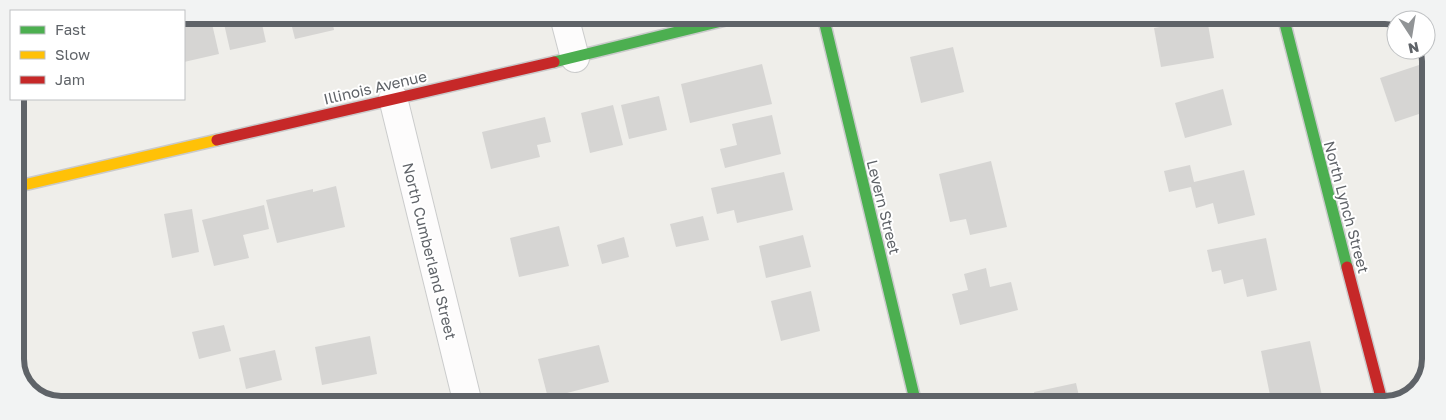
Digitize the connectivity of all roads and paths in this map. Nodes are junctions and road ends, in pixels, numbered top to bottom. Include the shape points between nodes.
1 (566, 24) edge
2 (710, 24) edge
3 (825, 24) edge
4 (1285, 24) edge
5 (575, 58) junction
6 (393, 98) junction
7 (24, 186) edge
8 (466, 396) edge
9 (914, 396) edge
10 (1381, 396) edge

1 - 5 street
2 - 5 street, Illinois Avenue
3 - 9 street, Levern Street
4 - 10 street, North Lynch Street
5 - 6 street, Illinois Avenue
6 - 7 street, Illinois Avenue
6 - 8 street, North Cumberland Street

